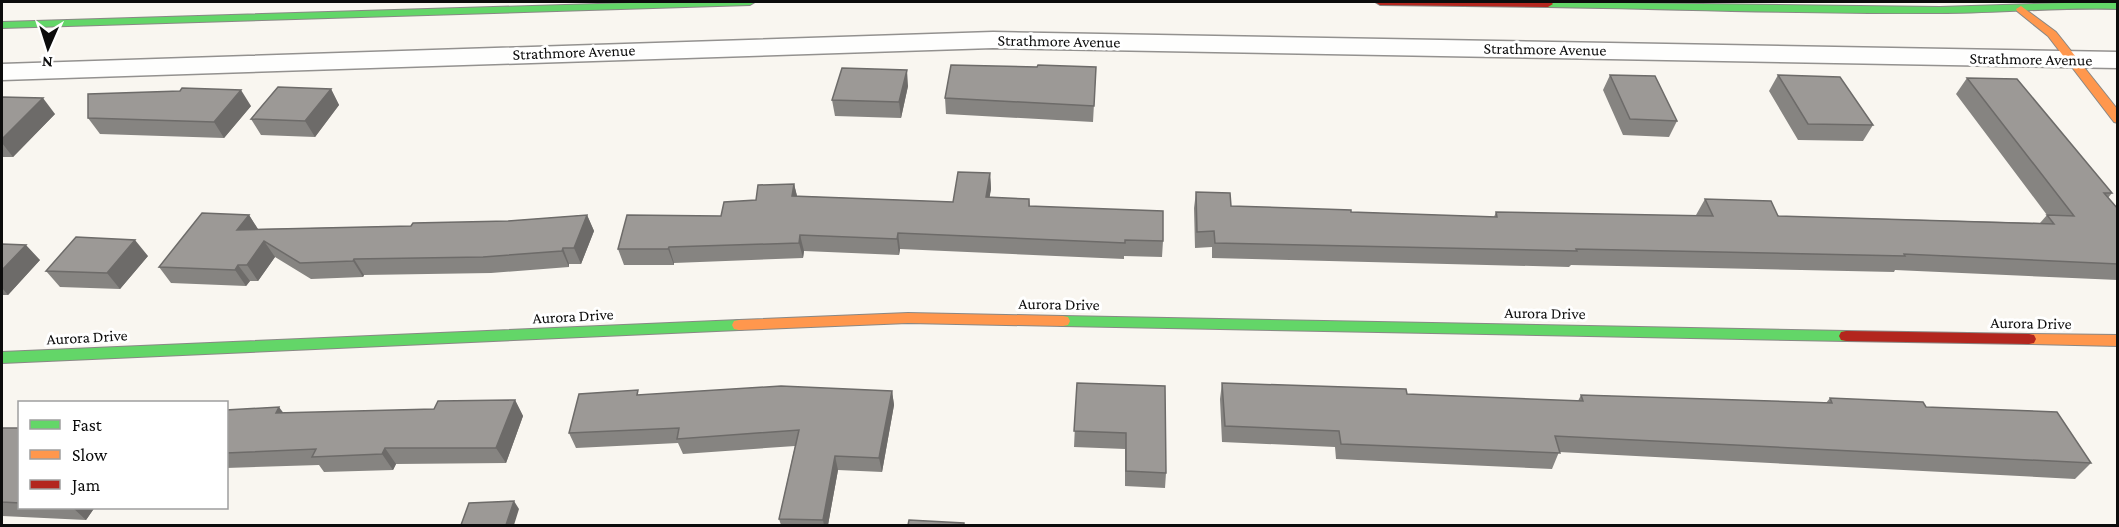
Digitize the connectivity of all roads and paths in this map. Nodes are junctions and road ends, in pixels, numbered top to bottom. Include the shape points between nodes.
1 (750, 2) edge
2 (1380, 2) edge
3 (1528, 2) edge
4 (2016, 5) edge
5 (2118, 6) edge
6 (2074, 19) dead end
7 (2, 25) edge
8 (2073, 60) junction
9 (2118, 60) edge
10 (2, 72) edge
11 (2118, 119) edge
12 (2118, 341) edge
13 (2, 358) edge

1 - 7 street
2 - 3 street
3 - 4 street via 1941,10
4 - 5 street
4 - 6 street
4 - 8 street via 2052,34
8 - 9 street, Strathmore Avenue
8 - 10 street, Strathmore Avenue via 993,40
8 - 11 street
12 - 13 street, Aurora Drive via 908,318

